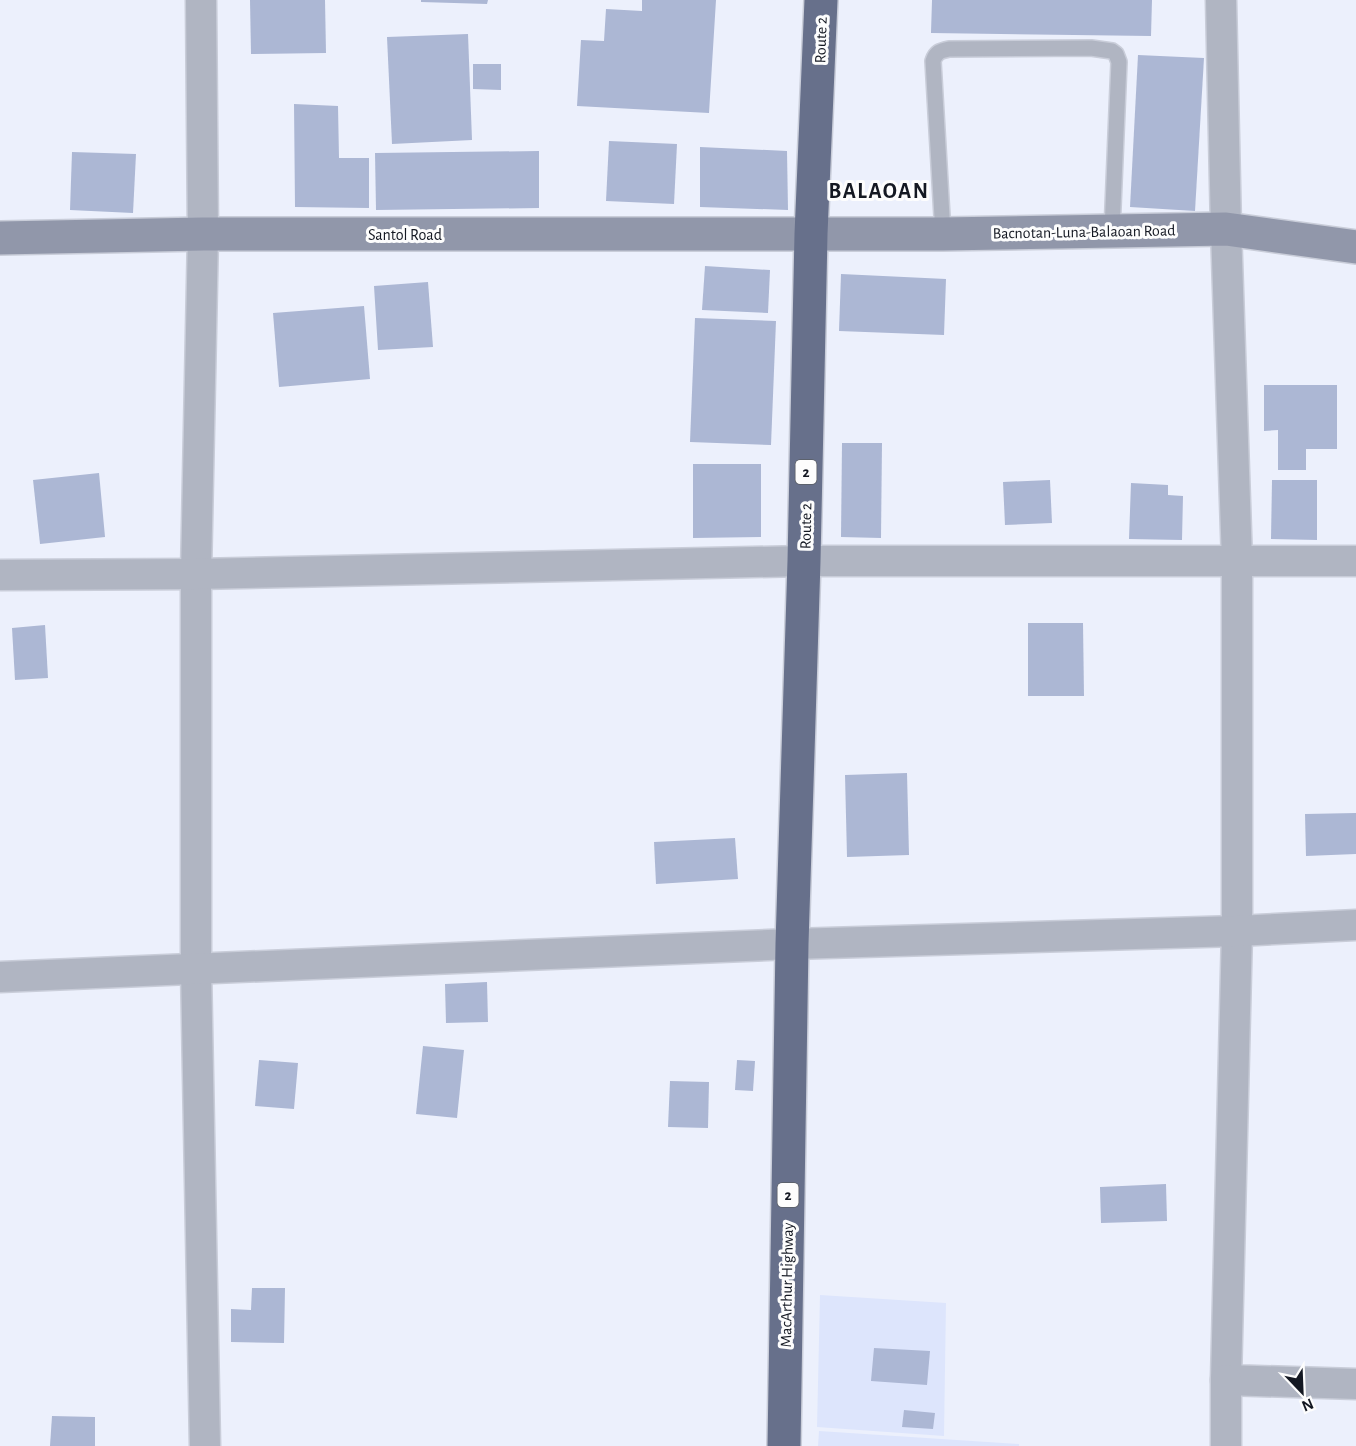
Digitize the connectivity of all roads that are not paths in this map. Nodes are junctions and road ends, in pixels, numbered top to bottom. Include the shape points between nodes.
1 (201, 0) edge
2 (821, 0) edge
3 (1221, 0) edge
4 (1226, 229) junction
5 (1112, 231) junction
6 (203, 234) junction
7 (811, 234) junction
8 (943, 234) junction
9 (0, 238) edge
10 (1356, 247) edge
11 (804, 561) junction
12 (1356, 561) edge
13 (1237, 562) junction
14 (196, 574) junction
15 (0, 575) edge
16 (1356, 926) edge
17 (1237, 931) junction
18 (792, 944) junction
19 (196, 969) junction
20 (0, 977) edge
21 (1226, 1380) junction
22 (1356, 1384) edge
23 (205, 1446) edge
24 (783, 1446) edge
25 (1226, 1446) edge

1 - 6 street
2 - 7 highway, Route 2 / 2
3 - 4 street
4 - 5 main road, Bacnotan-Luna-Balaoan Road
4 - 10 main road, Bacnotan-Luna-Balaoan Road
4 - 13 street
5 - 8 main road, Bacnotan-Luna-Balaoan Road
5 - 8 lane via 1119,62 1116,54 1091,48 948,49 940,50 933,61
6 - 7 main road, Santol Road
6 - 9 main road, Santol Road
6 - 14 street
7 - 8 main road, Bacnotan-Luna-Balaoan Road
7 - 11 highway, Route 2 / 2
11 - 13 street
11 - 14 street
11 - 18 highway, Route 2 / 2
12 - 13 street
13 - 17 street
14 - 15 street
14 - 19 street
16 - 17 street
17 - 18 street
17 - 21 street
18 - 19 street
18 - 24 highway, MacArthur Highway / 2
19 - 20 street
19 - 23 street
21 - 22 street
21 - 25 street

